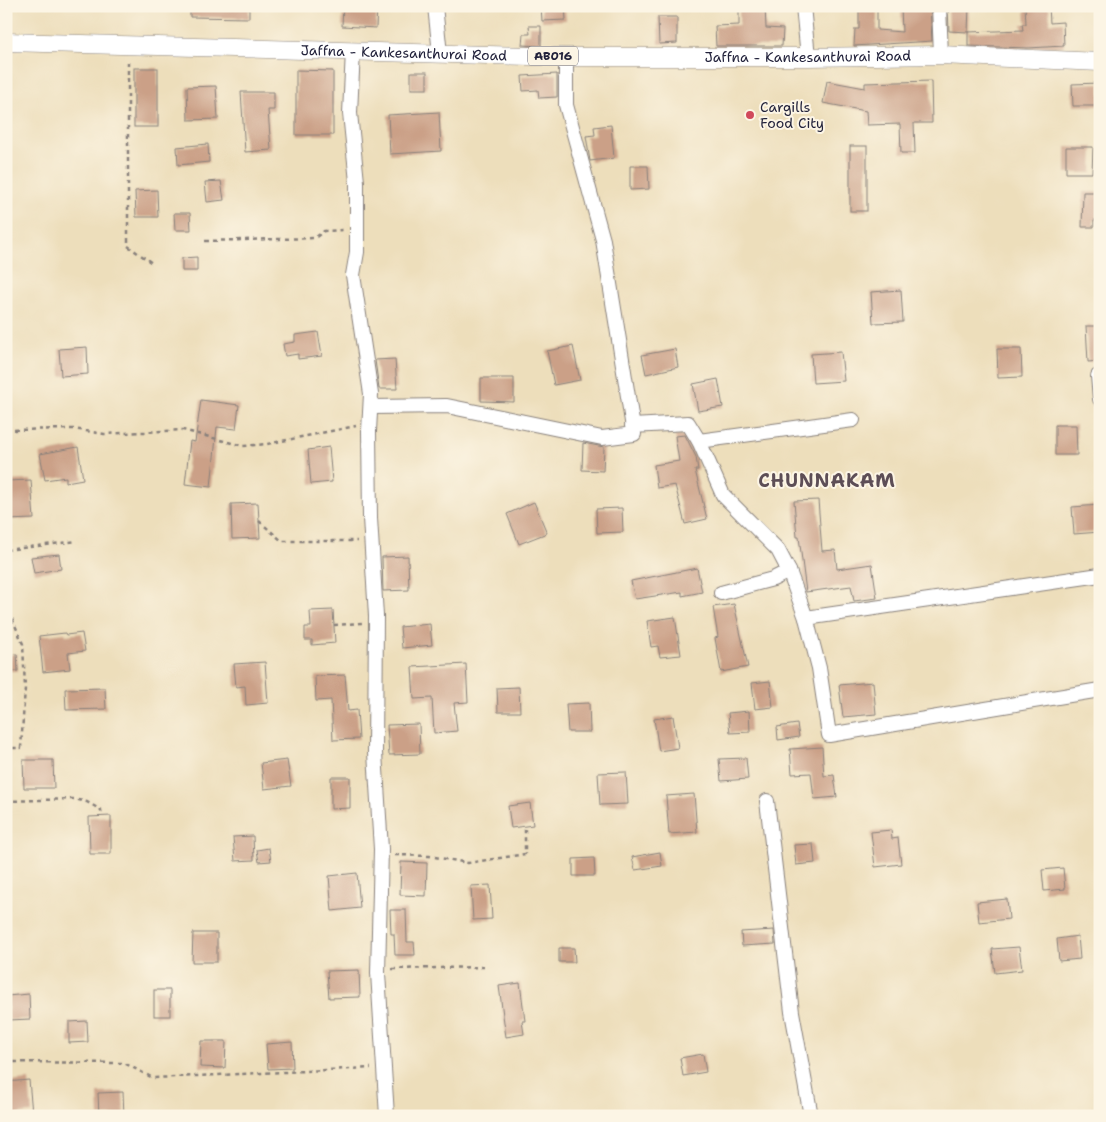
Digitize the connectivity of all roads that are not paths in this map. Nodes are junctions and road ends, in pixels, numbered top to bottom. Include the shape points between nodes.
1 (436, 6) edge
2 (802, 6) edge
3 (939, 6) edge
4 (6, 42) edge
5 (353, 51) junction
6 (440, 54) junction
7 (940, 55) junction
8 (566, 57) junction
9 (808, 57) junction
10 (1100, 62) edge
11 (1098, 376) dead end
12 (1100, 399) edge
13 (372, 407) junction
14 (853, 420) dead end
15 (632, 426) junction
16 (699, 441) junction
17 (789, 571) junction
18 (1100, 575) edge
19 (722, 593) dead end
20 (806, 618) junction
21 (1100, 690) edge
22 (767, 801) dead end
23 (387, 1116) edge
24 (811, 1116) edge

1 - 6 street
2 - 9 street
3 - 7 street
4 - 5 main road, Jaffna - Kankesanthurai Road / AB016
5 - 6 main road, Jaffna - Kankesanthurai Road / AB016
5 - 13 street via 350,113 357,182 357,252 353,275
6 - 8 main road, Jaffna - Kankesanthurai Road / AB016
7 - 9 main road, Jaffna - Kankesanthurai Road / AB016
7 - 10 main road, Jaffna - Kankesanthurai Road / AB016
8 - 9 main road, Jaffna - Kankesanthurai Road / AB016
8 - 15 street via 566,105 603,240
11 - 12 street
13 - 15 street via 447,406 602,438 634,434
13 - 23 street via 375,752 381,855 378,969
14 - 16 street
15 - 16 street via 688,423
16 - 17 street via 723,495 778,550
17 - 19 street via 773,579
17 - 20 street
18 - 20 street
20 - 21 street via 820,668 829,735
22 - 24 street via 792,1012

